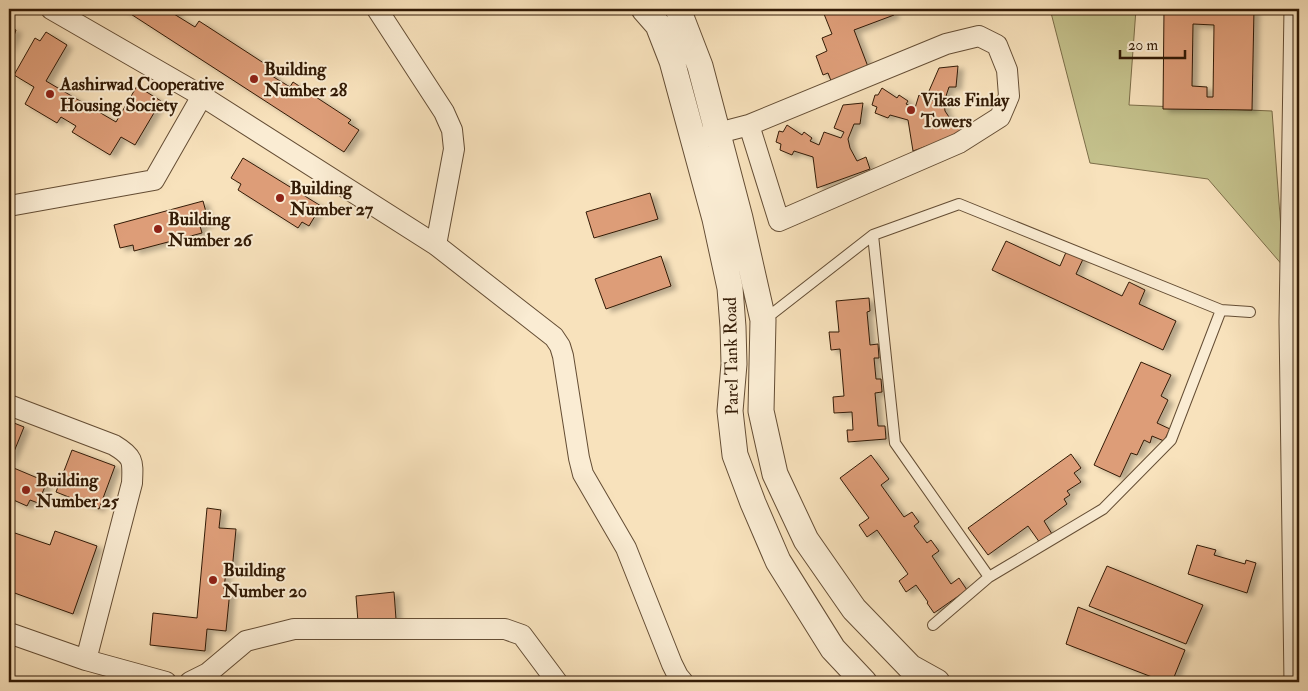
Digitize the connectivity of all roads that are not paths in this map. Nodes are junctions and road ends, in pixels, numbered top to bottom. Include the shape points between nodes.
1 (51, 9) edge
2 (377, 9) edge
3 (644, 9) edge
4 (678, 9) edge
5 (1297, 9) edge
6 (1298, 51) edge
7 (202, 96) junction
8 (749, 125) junction
9 (718, 133) junction
10 (693, 139) junction
11 (9, 206) edge
12 (873, 235) junction
13 (436, 245) junction
14 (756, 285) junction
15 (730, 288) junction
16 (1221, 310) junction
17 (1250, 312) dead end
18 (763, 320) junction
19 (9, 404) edge
20 (1297, 496) edge
21 (989, 578) junction
22 (933, 625) dead end
23 (9, 633) edge
24 (86, 660) junction
25 (158, 681) edge
26 (190, 682) edge
27 (557, 682) edge
28 (683, 682) edge
29 (864, 682) edge
30 (937, 682) edge
31 (1297, 682) edge

1 - 7 street
2 - 13 street via 444,112 452,130 454,149
3 - 10 street, Parel Tank Road via 658,25 672,61
4 - 9 street via 700,66
5 - 6 street
6 - 20 street via 1292,322
7 - 11 street via 154,180
7 - 13 street
8 - 8 street via 946,44 979,36 997,45 1008,70 1009,96 1000,117 959,143 779,221
8 - 9 street
9 - 10 street
9 - 14 street
10 - 15 street, Parel Tank Road via 716,219
12 - 16 lane via 959,204
12 - 18 lane
12 - 21 lane via 895,443
13 - 28 street via 554,337 560,346 583,474 626,548 672,664
14 - 15 street
14 - 18 street
15 - 29 street, Parel Tank Road via 734,364 730,411 735,455 778,561 833,649
16 - 17 lane
16 - 21 lane via 1171,440 1103,509
18 - 30 street via 761,411 775,474 806,540 854,609 910,667
19 - 24 street via 114,445 128,453 133,465 132,483
20 - 31 street
21 - 22 lane
23 - 24 street
24 - 25 street
26 - 27 street via 208,673 246,641 294,629 505,629 522,635

